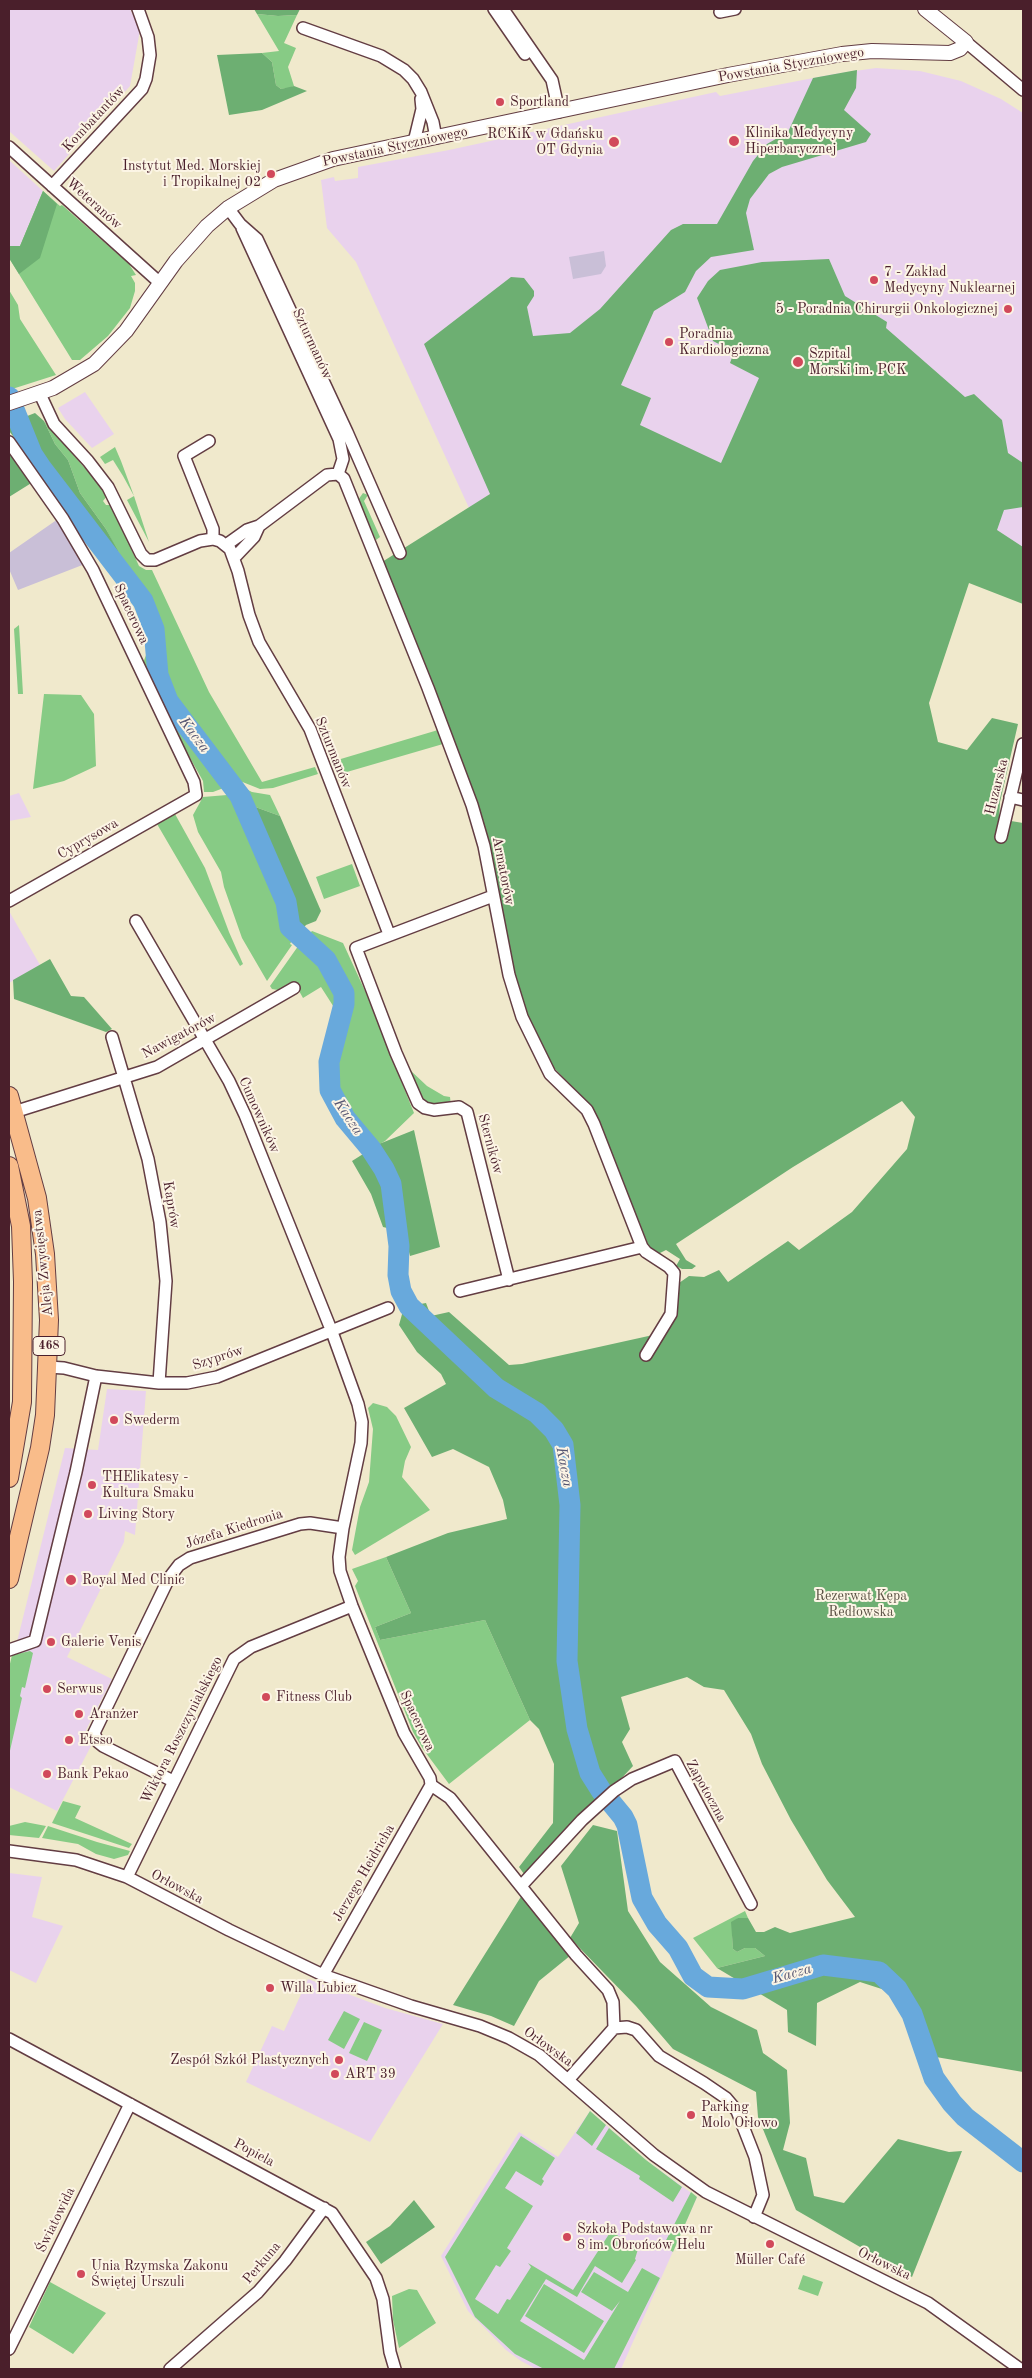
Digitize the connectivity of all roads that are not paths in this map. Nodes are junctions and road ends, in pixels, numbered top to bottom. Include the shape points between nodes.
1 (138, 9) edge
2 (494, 9) edge
3 (503, 9) edge
4 (735, 9) edge
5 (925, 9) edge
6 (720, 12) dead end
7 (304, 28) dead end
8 (966, 42) junction
9 (1023, 90) edge
10 (554, 91) junction
11 (421, 92) junction
12 (559, 112) junction
13 (436, 138) junction
14 (414, 142) junction
15 (9, 147) edge
16 (52, 186) junction
17 (228, 208) junction
18 (240, 224) junction
19 (160, 283) junction
20 (40, 394) junction
21 (9, 403) edge
22 (209, 441) dead end
23 (9, 442) edge
24 (338, 474) junction
25 (367, 480) junction
26 (348, 489) junction
27 (259, 526) junction
28 (213, 538) junction
29 (226, 545) junction
30 (400, 553) dead end
31 (234, 558) junction
32 (1023, 744) edge
33 (1010, 797) junction
34 (1023, 800) edge
35 (182, 803) joint
36 (1001, 837) dead end
37 (493, 896) junction
38 (9, 901) edge
39 (136, 921) dead end
40 (389, 934) junction
41 (294, 988) dead end
42 (112, 1037) dead end
43 (206, 1040) junction
44 (125, 1078) junction
45 (11, 1104) edge
46 (9, 1166) edge
47 (642, 1247) junction
48 (509, 1280) junction
49 (460, 1291) dead end
50 (388, 1308) dead end
51 (332, 1332) junction
52 (646, 1355) dead end
53 (48, 1367) junction
54 (96, 1376) junction
55 (159, 1383) junction
56 (11, 1457) edge
57 (9, 1478) edge
58 (343, 1528) junction
59 (9, 1579) edge
60 (352, 1606) junction
61 (9, 1650) edge
62 (173, 1781) junction
63 (431, 1785) junction
64 (9, 1851) edge
65 (126, 1877) junction
66 (521, 1886) junction
67 (751, 1904) dead end
68 (323, 1975) junction
69 (614, 2028) junction
70 (9, 2039) edge
71 (568, 2080) junction
72 (130, 2104) junction
73 (324, 2208) junction
74 (754, 2217) junction
75 (9, 2349) edge
76 (170, 2369) edge
77 (395, 2369) edge
78 (1020, 2369) edge

1 - 16 street, Kombatantów via 148,37 150,66 142,89
2 - 10 street
3 - 10 street via 552,80
4 - 6 street
5 - 8 street
7 - 11 street via 394,62 414,79
8 - 9 street
8 - 12 street, Powstania Styczniowego via 950,53 872,51 842,54
10 - 12 street
11 - 13 street
11 - 14 street via 422,109
12 - 13 street, Powstania Styczniowego
13 - 14 street, Powstania Styczniowego
14 - 17 street, Powstania Styczniowego via 298,170 274,180
15 - 16 street, Weteranów
16 - 19 street, Weteranów
17 - 18 street, Szturmanów
17 - 19 street, Powstania Styczniowego via 191,243
18 - 24 street, Szturmanów via 339,439 344,459
18 - 25 street, Szturmanów via 257,239
19 - 20 street, Powstania Styczniowego via 126,331 94,364
20 - 21 street, Powstania Styczniowego
20 - 28 street via 54,424 108,487 147,560 155,560
22 - 28 street via 184,456 213,529
23 - 35 street, Spacerowa via 63,519 93,570 194,782 196,795
24 - 26 street, Armatorów
24 - 27 street via 327,475
25 - 26 street
25 - 30 street
26 - 37 street, Armatorów via 472,806 484,846
27 - 29 street via 247,530
27 - 31 street via 254,537
28 - 29 street
29 - 31 street, Szturmanów
31 - 40 street, Szturmanów via 259,642 310,729
32 - 33 street, Huzarska
33 - 34 street
33 - 36 street, Huzarska
35 - 38 street, Cyprysowa
37 - 40 street
37 - 47 street, Armatorów via 509,975 522,1017 550,1074 587,1110
39 - 43 street, Cumowników
40 - 48 street, Sterników via 356,948 398,1060 418,1103 434,1110 459,1108 467,1112
41 - 43 street, Nawigatorów
42 - 44 street, Kaprów
43 - 44 street, Nawigatorów via 158,1067
43 - 51 street, Cumowników via 245,1115
44 - 45 street, Nawigatorów
44 - 55 street, Kaprów via 148,1159 160,1222 166,1281
45 - 53 main road, Aleja Zwycięstwa / 468 via 30,1167 44,1246 50,1320
46 - 56 main road, Aleja Zwycięstwa / 468 via 18,1202 23,1250 22,1402
47 - 48 street
47 - 52 street via 674,1273 671,1314
48 - 49 street
50 - 51 street, Szyprów
51 - 55 street, Szyprów via 217,1377 187,1384
51 - 58 street, Spacerowa via 362,1422 362,1443
53 - 54 street, Szyprów
53 - 59 main road, Aleja Zwycięstwa / 468 via 40,1448
54 - 55 street, Szyprów
54 - 61 street via 34,1641
56 - 57 main road, Aleja Zwycięstwa / 468
58 - 60 street, Spacerowa via 340,1571
58 - 62 street, Józefa Kiedronia via 300,1524 190,1558 179,1565 169,1578 94,1733 103,1746
60 - 62 street, Wiktora Roszczynialskiego via 251,1647 234,1659
60 - 63 street, Spacerowa via 404,1733
62 - 65 street, Wiktora Roszczynialskiego
63 - 66 street via 450,1798
63 - 68 street, Jerzego Heidricha
64 - 65 street, Orłowska via 76,1860
65 - 68 street, Orłowska
66 - 67 street, Zapotoczna via 614,1790 675,1762
66 - 69 street via 608,1990 613,2002
68 - 71 street, Orłowska via 509,2038 539,2055
69 - 71 street
69 - 74 street via 636,2030 659,2056 726,2098 737,2110 755,2157 764,2195
70 - 72 street, Popiela
71 - 74 street, Orłowska via 672,2169 706,2192
72 - 73 street, Popiela
72 - 75 street, Światowida
73 - 76 street, Perkuna via 258,2292
73 - 77 street, Popiela via 336,2218 376,2278 383,2299
74 - 78 street, Orłowska via 928,2303

